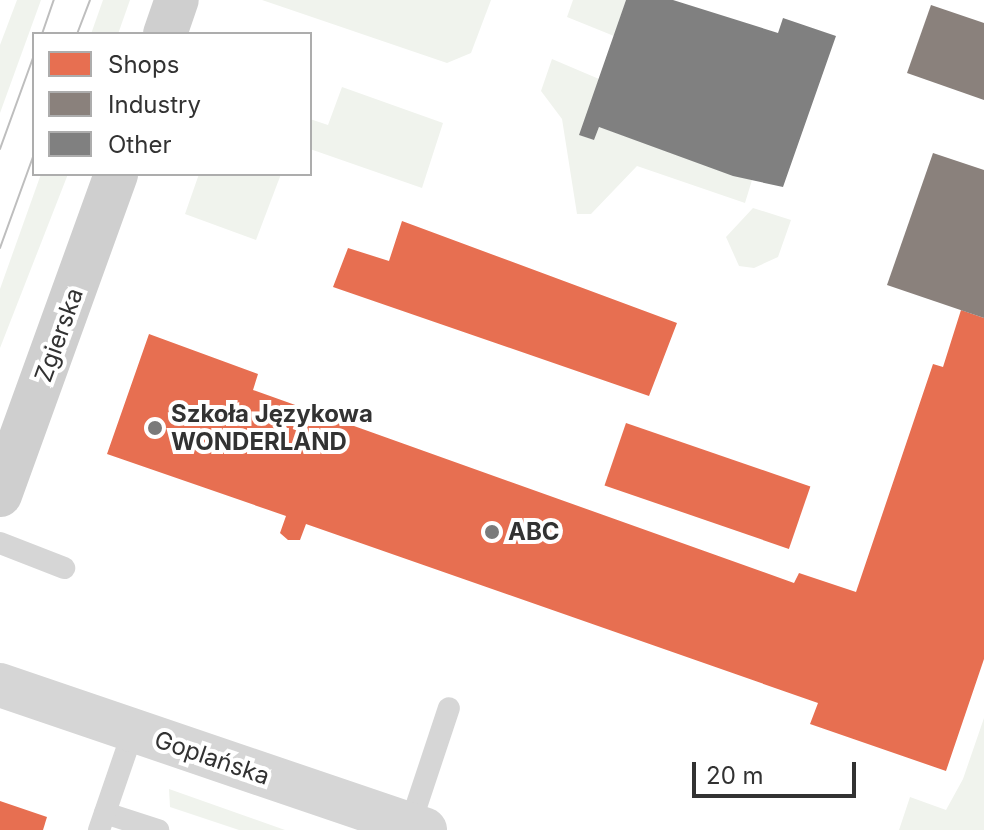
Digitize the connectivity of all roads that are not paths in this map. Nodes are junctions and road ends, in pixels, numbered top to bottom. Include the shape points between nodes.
1 (177, 0) edge
2 (166, 32) edge
3 (115, 176) edge
4 (0, 495) edge
5 (0, 543) edge
6 (64, 568) dead end
7 (0, 685) edge
8 (449, 708) dead end
9 (133, 731) junction
10 (104, 824) edge
11 (417, 827) edge
12 (152, 829) edge

1 - 2 main road
3 - 4 main road, Zgierska
5 - 6 lane
7 - 9 street, Goplańska
8 - 11 lane
9 - 10 lane
9 - 11 street, Goplańska
10 - 12 lane

